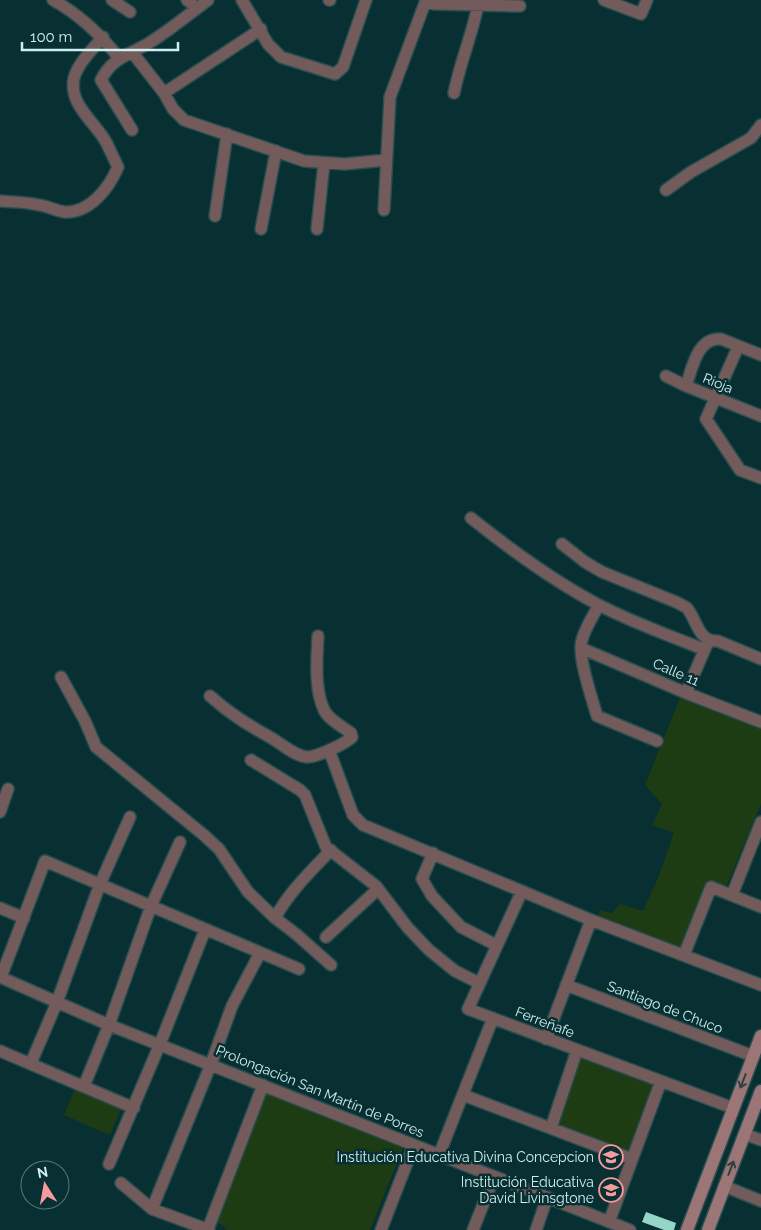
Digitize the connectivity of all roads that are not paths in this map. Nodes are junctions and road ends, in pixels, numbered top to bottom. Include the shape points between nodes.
1 (54, 0) edge
2 (112, 0) edge
3 (188, 0) edge
4 (208, 0) edge
5 (242, 0) edge
6 (366, 0) edge
7 (604, 0) edge
8 (647, 0) edge
9 (426, 1) edge
10 (478, 4) junction
11 (520, 6) dead end
12 (197, 8) junction
13 (130, 12) dead end
14 (261, 29) junction
15 (103, 37) junction
16 (132, 52) junction
17 (119, 58) junction
18 (454, 93) dead end
19 (164, 94) junction
20 (761, 125) edge
21 (132, 130) dead end
22 (227, 134) junction
23 (276, 151) junction
24 (386, 160) junction
25 (324, 163) junction
26 (666, 190) dead end
27 (0, 201) edge
28 (384, 210) dead end
29 (215, 216) dead end
30 (261, 228) dead end
31 (318, 229) dead end
32 (738, 347) junction
33 (761, 355) edge
34 (666, 376) dead end
35 (686, 386) junction
36 (716, 398) junction
37 (761, 416) edge
38 (761, 478) edge
39 (471, 518) dead end
40 (562, 544) dead end
41 (598, 605) junction
42 (318, 636) dead end
43 (707, 645) junction
44 (581, 648) junction
45 (761, 658) edge
46 (61, 677) dead end
47 (686, 693) junction
48 (210, 696) dead end
49 (761, 722) edge
50 (657, 741) dead end
51 (329, 750) junction
52 (251, 760) dead end
53 (8, 789) dead end
54 (0, 812) edge
55 (130, 817) dead end
56 (761, 822) edge
57 (180, 842) dead end
58 (331, 850) junction
59 (433, 853) junction
60 (100, 884) junction
61 (378, 889) junction
62 (522, 891) junction
63 (732, 895) junction
64 (151, 906) junction
65 (761, 907) edge
66 (0, 908) edge
67 (24, 918) junction
68 (275, 918) junction
69 (591, 920) junction
70 (205, 930) junction
71 (326, 937) dead end
72 (496, 945) junction
73 (260, 953) junction
74 (684, 955) junction
75 (331, 965) dead end
76 (300, 969) dead end
77 (1, 977) edge
78 (479, 983) junction
79 (566, 985) junction
80 (761, 985) edge
81 (57, 1002) junction
82 (493, 1018) junction
83 (108, 1025) junction
84 (761, 1036) edge
85 (546, 1039) junction
86 (160, 1044) junction
87 (577, 1050) junction
88 (0, 1051) edge
89 (753, 1056) junction
90 (31, 1063) junction
91 (211, 1064) junction
92 (661, 1081) junction
93 (84, 1086) junction
94 (263, 1086) junction
95 (761, 1091) edge
96 (463, 1095) junction
97 (134, 1108) junction
98 (733, 1108) junction
99 (551, 1128) junction
100 (744, 1134) junction
101 (761, 1140) edge
102 (414, 1145) junction
103 (439, 1155) junction
104 (632, 1159) junction
105 (109, 1164) dead end
106 (494, 1177) junction
107 (121, 1183) dead end
108 (724, 1186) junction
109 (547, 1198) junction
110 (761, 1201) edge
111 (152, 1209) junction
112 (609, 1222) junction
113 (209, 1230) edge
114 (381, 1230) edge
115 (474, 1230) edge
116 (536, 1230) edge
117 (630, 1230) edge
118 (687, 1230) edge
119 (708, 1230) edge

1 - 15 street
2 - 13 street
3 - 12 street
4 - 12 street
5 - 14 street
6 - 14 street via 343,67 335,74 281,57 268,44
7 - 8 street via 641,14
9 - 10 street via 434,4
9 - 24 street via 390,97
10 - 11 street
10 - 18 street
12 - 16 street
14 - 19 street
15 - 17 street
15 - 27 street via 80,66 74,79 74,91 78,104 106,141 118,167 113,178 103,193 77,211 63,212 39,204
16 - 17 street
16 - 19 street
17 - 21 street via 106,69 101,80
19 - 22 street via 184,120
20 - 26 street via 751,138
22 - 23 street
22 - 29 street
23 - 25 street via 304,162
23 - 30 street
24 - 25 street
24 - 28 street
25 - 31 street
32 - 33 street
32 - 35 street via 721,338 702,346
32 - 36 street
34 - 35 street, Rioja
35 - 36 street, Rioja
36 - 37 street, Rioja
36 - 38 street via 706,419 740,470
39 - 41 street via 554,580
40 - 43 street via 602,572 686,607
41 - 43 street
41 - 44 street via 581,641
42 - 51 street via 318,681 325,711 352,737
43 - 45 street via 718,641
43 - 47 street
44 - 47 street, Calle 11
44 - 50 street via 597,716
46 - 68 street via 96,747 219,849 248,892
47 - 49 street, Calle 11
48 - 51 street via 248,725 291,751 307,757
51 - 59 street via 358,821
52 - 58 street via 305,795 321,838
53 - 54 street
55 - 60 street
56 - 63 street
57 - 64 street
58 - 61 street
58 - 68 street via 282,904
59 - 62 street
59 - 72 street via 422,879 432,896 461,927
60 - 64 street
60 - 67 street via 45,861
60 - 81 street
61 - 71 street
61 - 78 street via 429,950 455,971
62 - 69 street
62 - 72 street, Ferreñafe
63 - 65 street
63 - 74 street via 710,887
64 - 70 street
64 - 83 street
66 - 67 street
67 - 77 street
68 - 75 street
69 - 74 street
69 - 79 street
70 - 73 street
70 - 86 street
72 - 78 street, Ferreñafe
73 - 76 street
73 - 91 street via 232,1006
74 - 80 street
77 - 81 street, Prolongación San Martín de Porres
78 - 82 street, Ferreñafe via 468,1008
79 - 85 street
79 - 89 street, Santiago de Chuco
81 - 83 street, Prolongación San Martín de Porres
81 - 90 street
82 - 85 street, Ferreñafe
82 - 96 street
83 - 86 street, Prolongación San Martín de Porres
83 - 93 street
84 - 89 main road
85 - 87 street, Ferreñafe
86 - 91 street, Prolongación San Martín de Porres
86 - 97 street
87 - 92 street, Ferreñafe
87 - 99 street
88 - 90 street
89 -> 98 main road
90 - 93 street
91 - 94 street, Prolongación San Martín de Porres
91 - 111 street
92 - 98 street, Ferreñafe
92 - 104 street
93 - 97 street
94 - 102 street, Prolongación San Martín de Porres
94 - 113 street
95 - 100 main road
96 - 99 street
96 - 103 street
97 - 105 street
98 - 118 main road
99 - 104 street
100 - 101 street
108 -> 100 main road
102 - 103 street, Prolongación San Martín de Porres
102 - 114 street
103 - 106 street, Prolongación San Martín de Porres
104 - 112 street
106 - 109 street, Prolongación San Martín de Porres
106 - 115 street
107 - 111 street
108 - 110 street
108 - 119 main road
109 - 112 street, Prolongación San Martín de Porres
109 - 116 street
111 - 113 street
112 - 117 street, Prolongación San Martín de Porres

